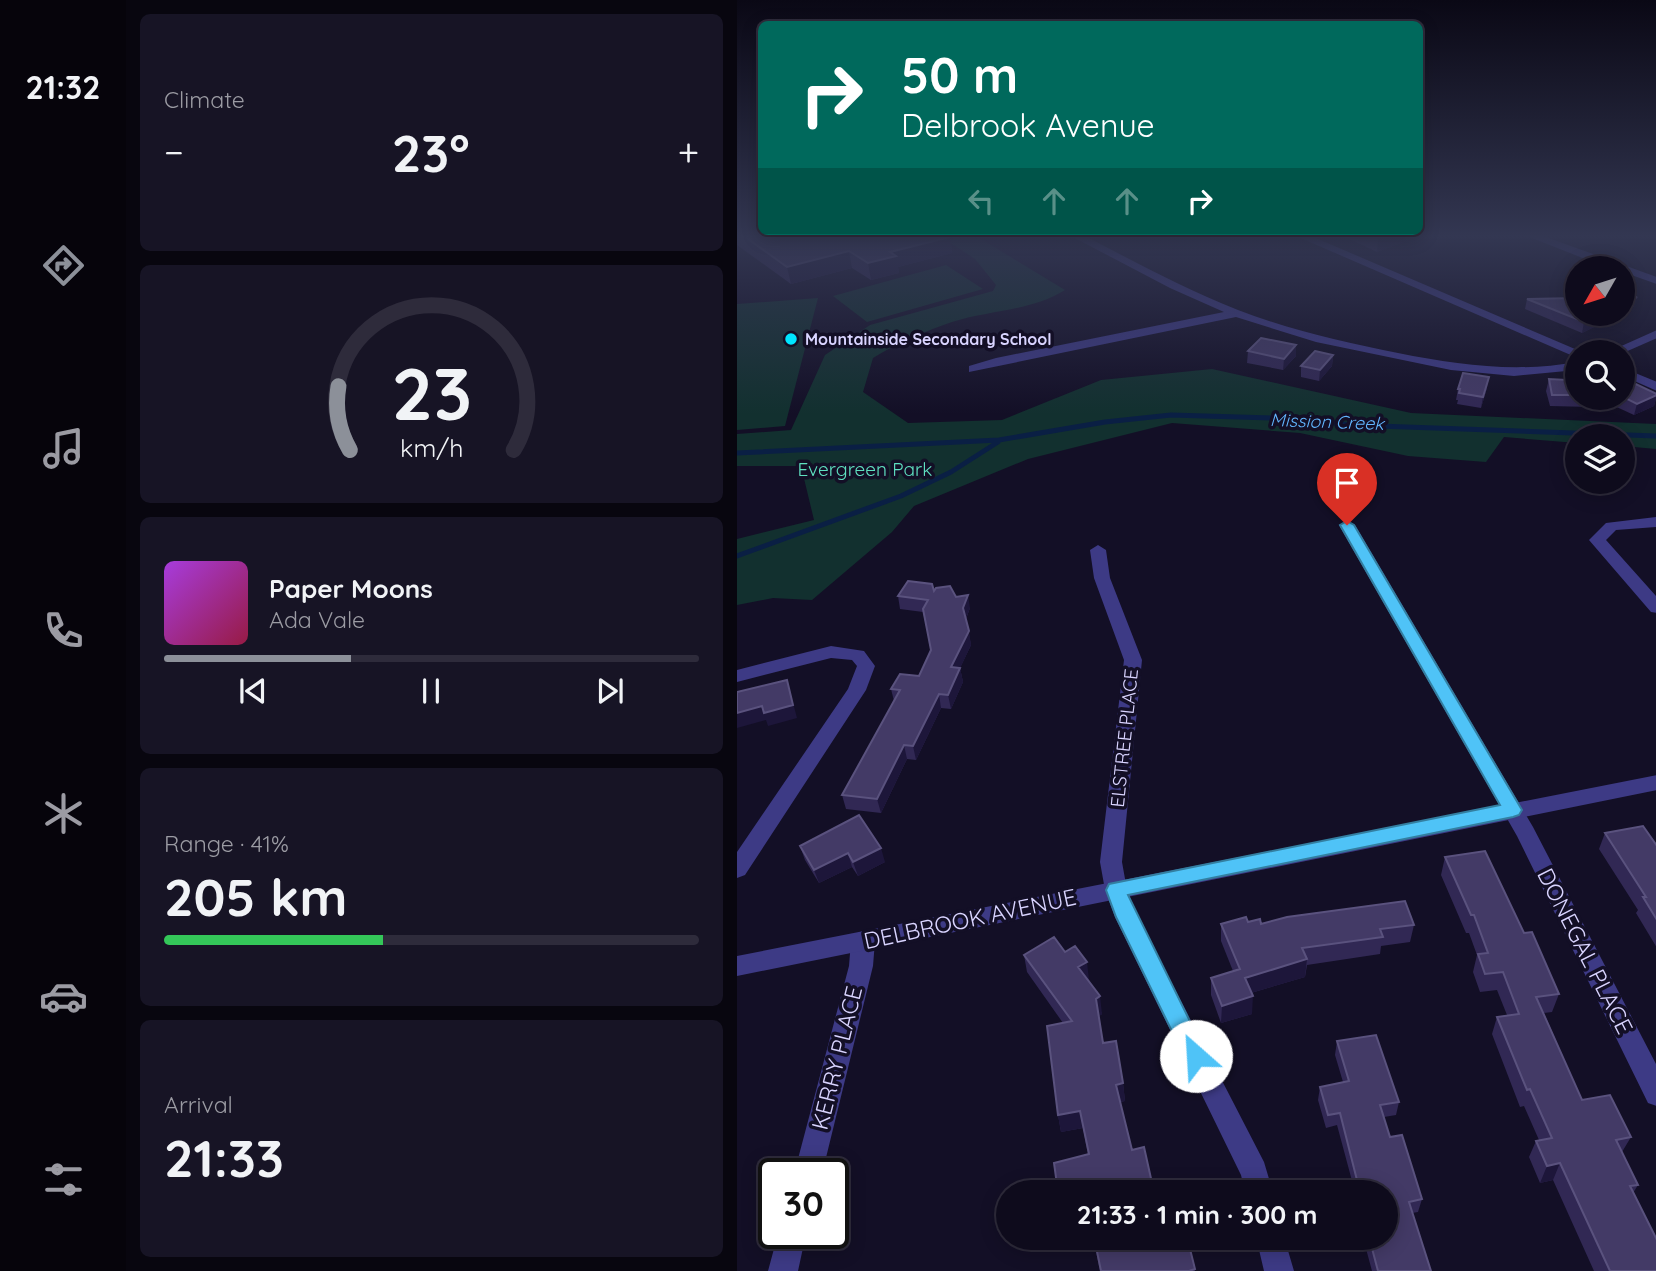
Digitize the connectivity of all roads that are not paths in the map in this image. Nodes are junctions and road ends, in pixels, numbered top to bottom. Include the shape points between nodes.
1 (1194, 295) edge
2 (1441, 295) edge
3 (1236, 313) junction
4 (1656, 333) edge
5 (1635, 342) edge
6 (1565, 348) edge
7 (973, 369) dead end
8 (1565, 369) edge
9 (1635, 377) edge
10 (1656, 387) edge
11 (1656, 522) edge
12 (1347, 525) dead end
13 (1098, 550) dead end
14 (1656, 608) edge
15 (737, 676) edge
16 (1656, 782) edge
17 (1513, 810) junction
18 (737, 869) edge
19 (1116, 890) junction
20 (862, 941) junction
21 (737, 966) edge
22 (1656, 1094) edge
23 (812, 1158) edge
24 (1256, 1180) edge
25 (788, 1249) edge
26 (1273, 1250) edge
27 (783, 1271) edge
28 (1278, 1271) edge

1 - 3 street
2 - 6 street
3 - 7 street
3 - 8 street via 1320,339 1432,363 1513,372
4 - 5 street
9 - 10 street
11 - 14 street via 1611,526 1597,540
12 - 17 street, DONEGAL PLACE
13 - 19 street, ELSTREE PLACE via 1102,578 1133,660 1111,862
15 - 18 street via 831,652 858,655 866,666 857,690
16 - 17 street, DELBROOK AVENUE
17 - 19 street, DELBROOK AVENUE
17 - 22 street, DONEGAL PLACE
19 - 20 street, DELBROOK AVENUE
19 - 24 street, ELSTREE PLACE
20 - 21 street, DELBROOK AVENUE
20 - 23 street, KERRY PLACE via 861,966
25 - 27 street
26 - 28 street

